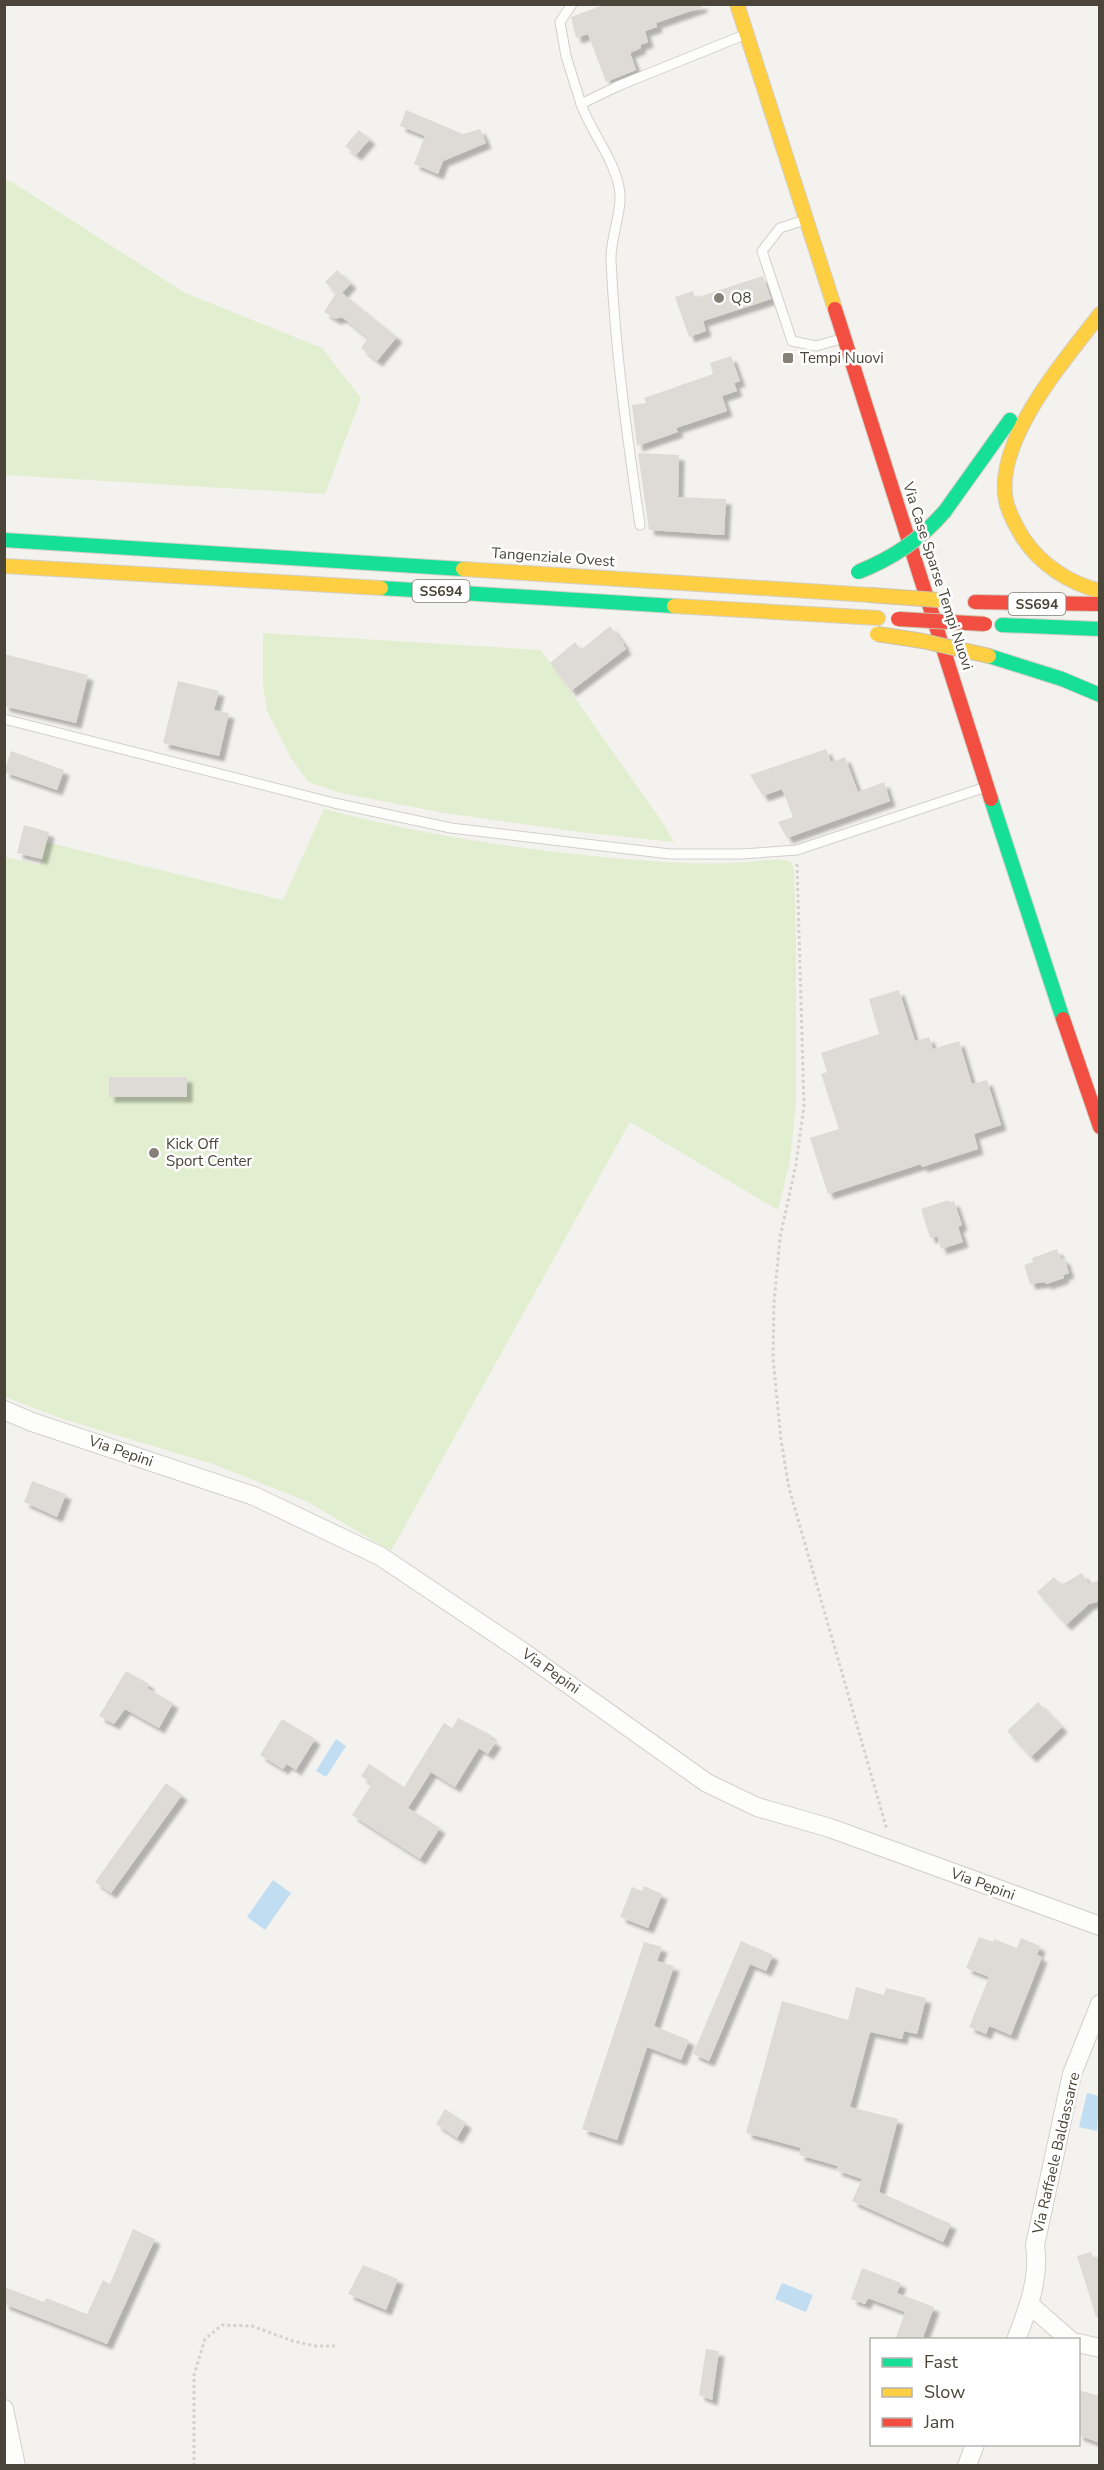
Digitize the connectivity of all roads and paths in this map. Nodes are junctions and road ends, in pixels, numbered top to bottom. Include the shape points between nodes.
1 (572, 4) edge
2 (737, 4) edge
3 (747, 34) junction
4 (581, 104) junction
5 (808, 220) junction
6 (1096, 309) edge
7 (844, 338) junction
8 (640, 525) dead end
9 (88, 533) dead end
10 (4, 540) edge
11 (121, 546) junction
12 (4, 566) edge
13 (853, 573) dead end
14 (589, 575) junction
15 (815, 578) dead end
16 (256, 579) junction
17 (138, 588) dead end
18 (1100, 591) edge
19 (639, 603) junction
20 (1100, 604) edge
21 (770, 626) dead end
22 (1100, 629) edge
23 (871, 634) dead end
24 (1100, 695) edge
25 (4, 719) edge
26 (988, 786) junction
27 (797, 850) junction
28 (1100, 1127) edge
29 (4, 1410) edge
30 (893, 1851) junction
31 (1100, 1926) edge
32 (1100, 2004) edge
33 (1030, 2305) junction
34 (1017, 2338) edge
35 (1068, 2338) edge
36 (1080, 2343) edge
37 (335, 2346) dead end
38 (1100, 2348) edge
39 (4, 2409) edge
40 (975, 2446) edge
41 (16, 2466) edge
42 (194, 2466) edge
43 (967, 2466) edge

1 - 4 lane via 560,22
2 - 3 main road, Via Case Sparse Tempi Nuovi
3 - 4 lane
3 - 5 main road, Via Case Sparse Tempi Nuovi
4 - 8 lane via 620,189 611,256 620,388
5 - 7 main road, Via Case Sparse Tempi Nuovi
5 - 7 lane via 780,228 762,251 792,341 816,346
6 - 13 main road, bridge via 929,530 903,552
6 - 18 main road via 1014,437 1005,468 1010,514 1023,538 1040,559 1063,576 1082,587
7 - 26 main road, Via Case Sparse Tempi Nuovi
9 - 11 main road
10 - 11 main road, Tangenziale Ovest / SS694
11 - 14 main road, Tangenziale Ovest / SS694
12 - 16 main road, SS694
14 - 15 main road via 620,566
14 - 20 main road, Tangenziale Ovest / SS694, bridge via 964,602
16 - 17 main road via 182,588
16 - 19 main road, SS694
19 - 21 main road via 662,617
19 - 22 main road, SS694, bridge
23 - 24 main road, bridge via 990,656
25 - 27 lane via 334,803 451,828 670,854
26 - 27 lane
26 - 28 main road, Via Case Sparse Tempi Nuovi
27 - 30 path via 804,1106 780,1238 773,1358 789,1488
29 - 30 street, Via Pepini via 254,1496 380,1556 707,1783 757,1807
30 - 31 street, Via Pepini
32 - 33 street, Via Raffaele Baldassarre via 1072,2074 1035,2245 1038,2264
33 - 34 street, Via Raffaele Baldassarre
33 - 35 street
36 - 38 street
37 - 42 path via 292,2341 252,2326 222,2325 205,2339 194,2375
39 - 41 street
40 - 43 street

